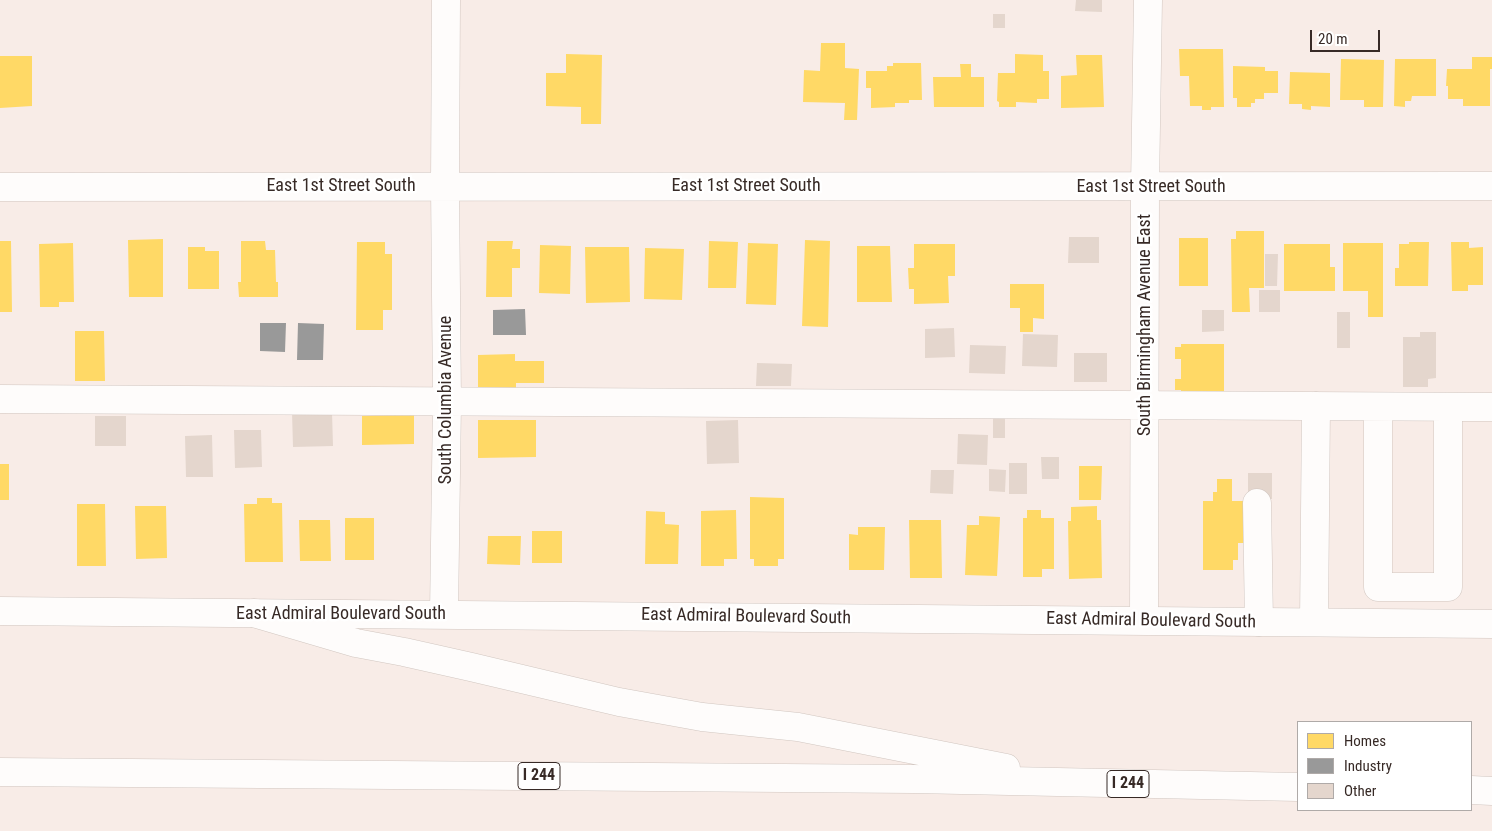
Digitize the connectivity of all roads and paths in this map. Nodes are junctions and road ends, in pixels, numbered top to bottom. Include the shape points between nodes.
1 (446, 0) edge
2 (1148, 0) edge
3 (445, 186) junction
4 (1492, 186) edge
5 (0, 187) edge
6 (1145, 187) junction
7 (0, 399) edge
8 (447, 402) junction
9 (1145, 405) junction
10 (1316, 406) junction
11 (1378, 407) junction
12 (1448, 407) junction
13 (1492, 407) edge
14 (1257, 503) dead end
15 (0, 611) edge
16 (254, 613) junction
17 (444, 614) junction
18 (1144, 620) junction
19 (1259, 622) junction
20 (1314, 622) junction
21 (1492, 624) edge
22 (0, 772) edge
23 (1078, 783) junction
24 (1297, 787) edge
25 (1472, 790) edge
26 (1492, 790) edge

1 - 3 main road, South Columbia Avenue
2 - 6 main road, South Birmingham Avenue East
3 - 5 main road, East 1st Street South
3 - 6 main road, East 1st Street South
3 - 8 main road, South Columbia Avenue
4 - 6 main road, East 1st Street South
6 - 9 main road, South Birmingham Avenue East
7 - 8 main road
8 - 9 main road
8 - 17 main road, South Columbia Avenue
9 - 10 main road
9 - 18 main road, South Birmingham Avenue East
10 - 11 main road
10 - 20 main road
11 - 12 main road
11 - 12 main road via 1378,586 1448,587
12 - 13 main road
14 - 19 main road
15 - 16 main road, East Admiral Boulevard South
16 - 17 main road, East Admiral Boulevard South
16 - 23 main road via 356,643 619,702 702,717 798,728
17 - 18 main road, East Admiral Boulevard South
18 - 19 main road, East Admiral Boulevard South
19 - 20 main road, East Admiral Boulevard South
20 - 21 main road, East Admiral Boulevard South
22 - 23 main road, I 244
23 - 24 main road, I 244
25 - 26 main road

